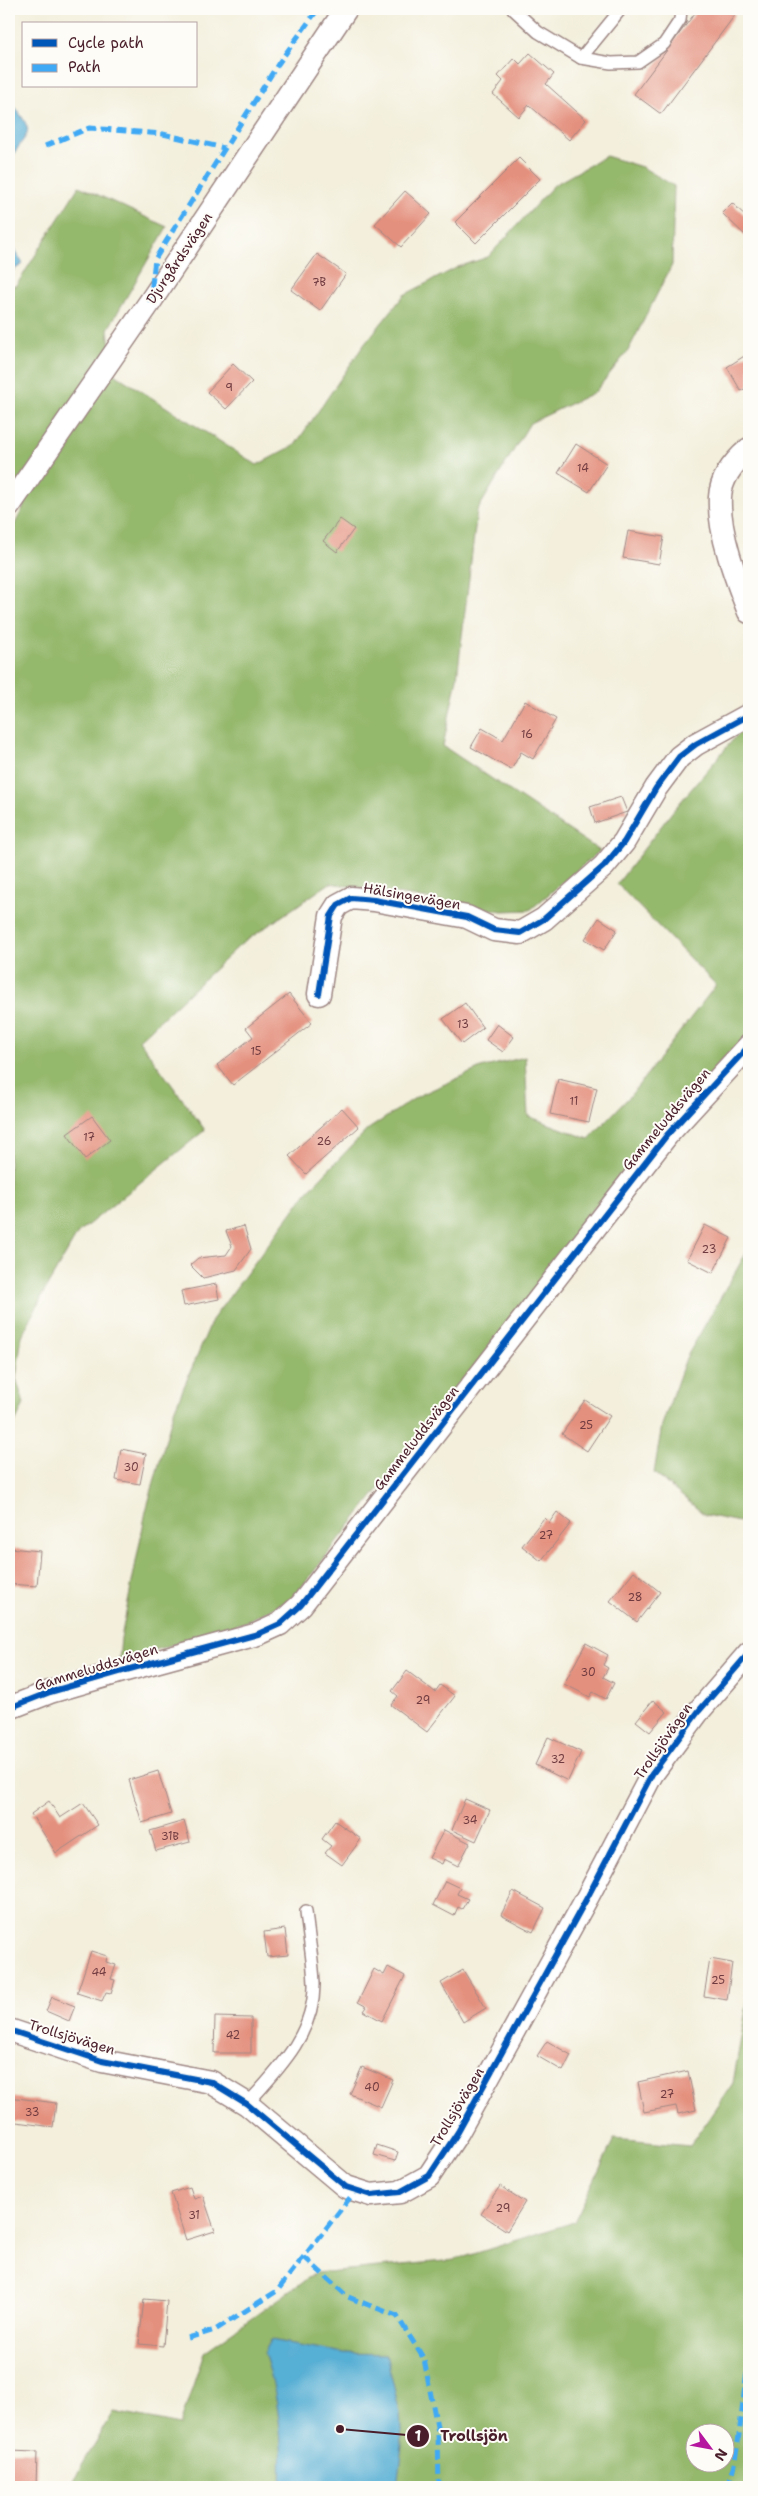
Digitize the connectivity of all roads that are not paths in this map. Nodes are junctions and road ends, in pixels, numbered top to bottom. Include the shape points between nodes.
1 (346, 9) edge
2 (513, 9) edge
3 (621, 9) edge
4 (681, 9) edge
5 (581, 58) junction
6 (749, 449) edge
7 (9, 506) edge
8 (749, 612) edge
9 (749, 715) edge
10 (319, 994) dead end
11 (749, 1046) edge
12 (749, 1653) edge
13 (9, 1708) edge
14 (306, 1911) dead end
15 (9, 2030) edge
16 (247, 2104) junction

1 - 7 street, Djurgårdsvägen
2 - 5 lane via 538,32
3 - 5 lane
4 - 5 lane via 680,20 664,44 638,62 611,63
6 - 8 street via 729,470 720,496 724,530
9 - 10 street, Hälsingevägen via 679,757 624,842 604,866 544,919 520,933 494,930 467,917 374,900 351,898 338,905 331,916
11 - 13 street, Gammeluddsvägen via 667,1135 301,1605 280,1624 258,1634 50,1692
12 - 16 street, Trollsjövägen via 698,1712 652,1774 488,2081 429,2176 400,2192 371,2195 346,2187
14 - 16 lane via 314,1984 312,2005 301,2038 279,2069
15 - 16 street, Trollsjövägen via 102,2061 211,2082

